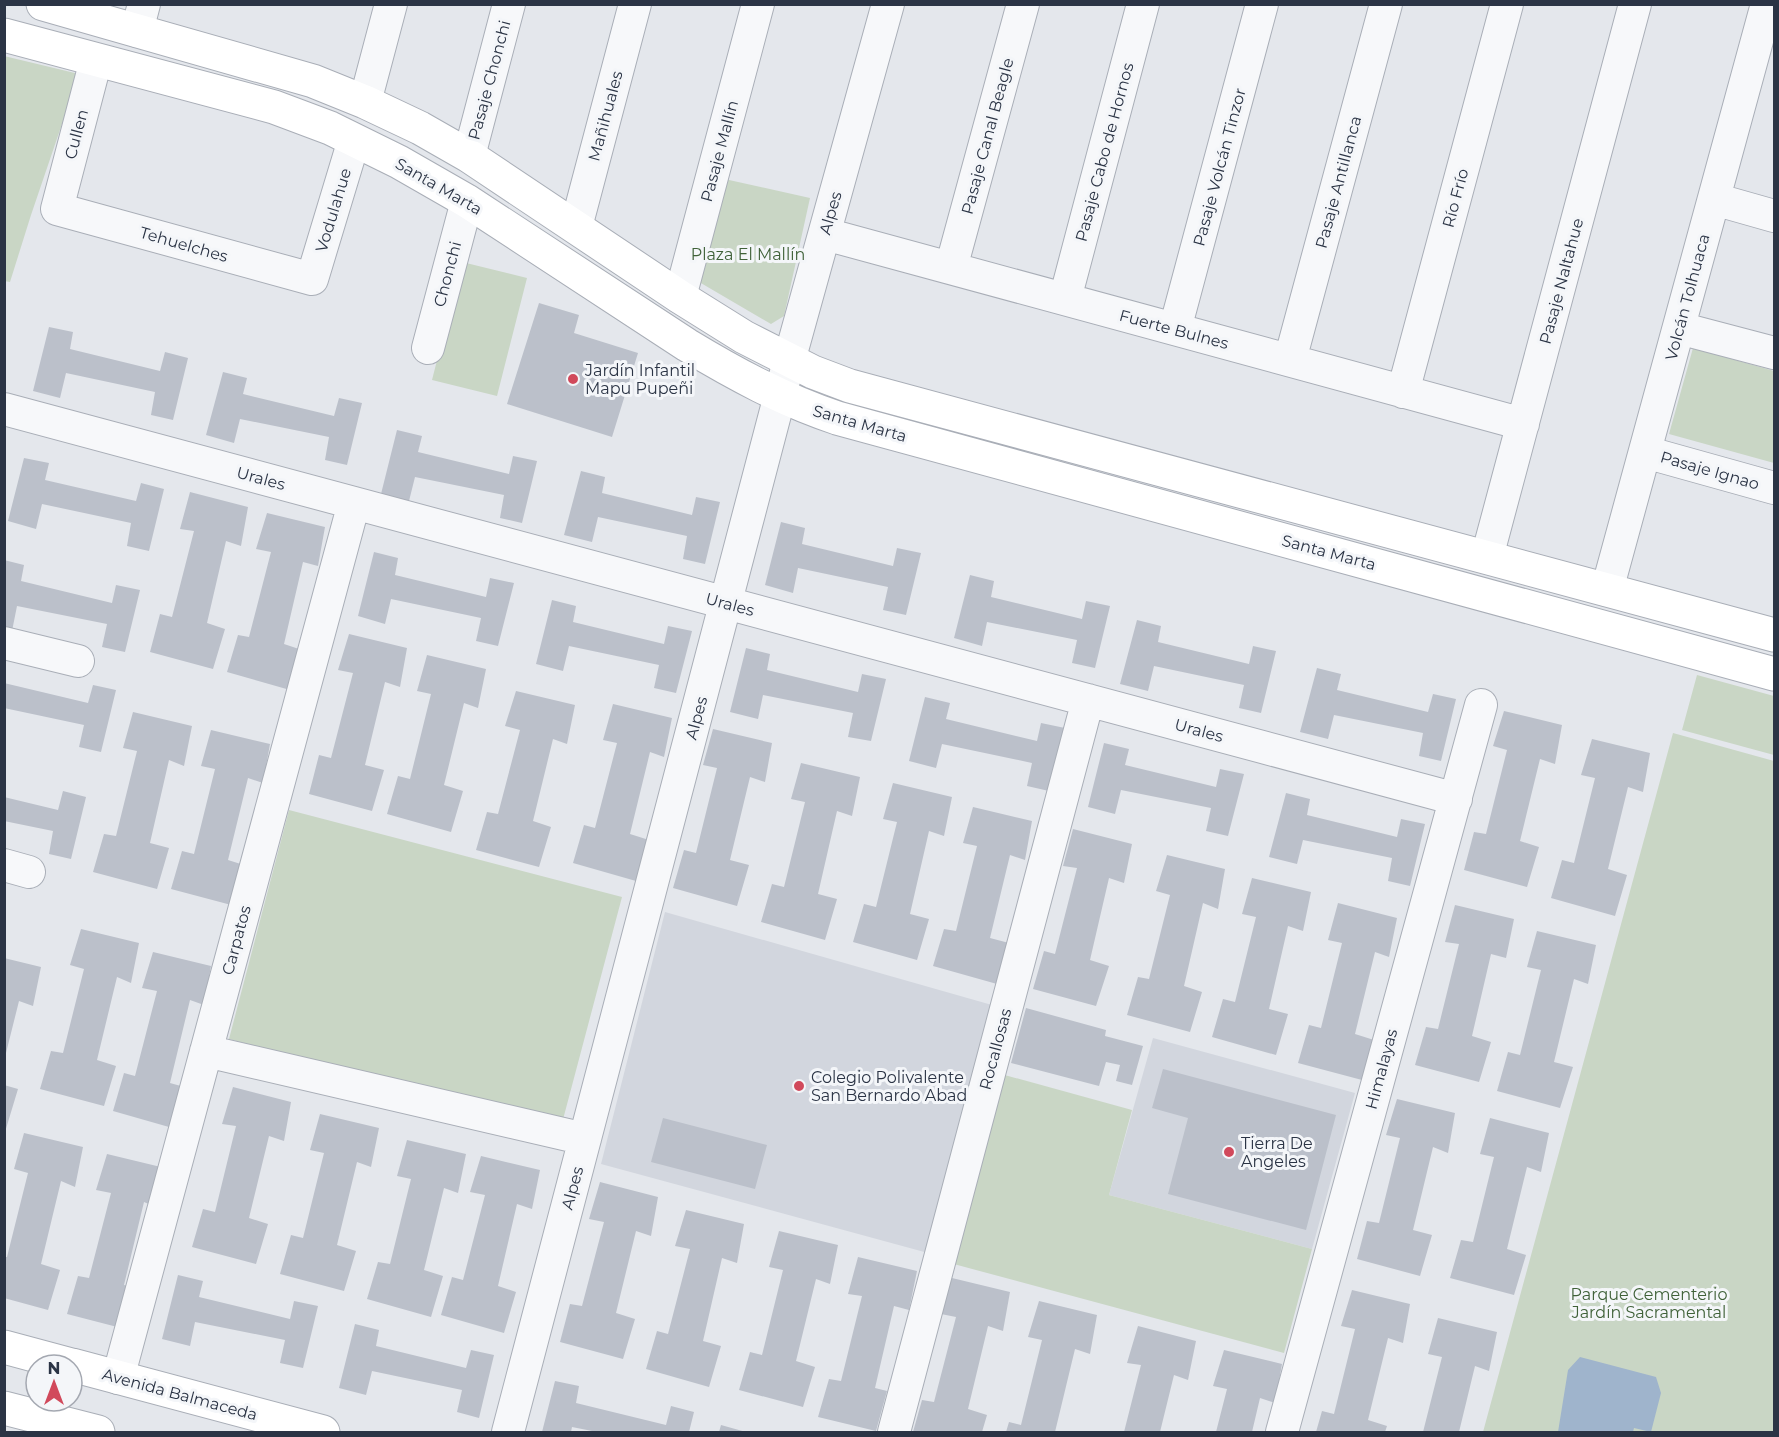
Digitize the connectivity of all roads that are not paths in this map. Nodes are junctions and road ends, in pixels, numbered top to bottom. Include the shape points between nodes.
1 (43, 4) edge
2 (391, 4) edge
3 (509, 4) edge
4 (635, 4) edge
5 (758, 4) edge
6 (888, 4) edge
7 (1023, 4) edge
8 (1143, 4) edge
9 (1262, 4) edge
10 (1386, 4) edge
11 (1507, 4) edge
12 (1635, 4) edge
13 (1767, 4) edge
14 (140, 18) edge
15 (4, 35) edge
16 (96, 60) junction
17 (1761, 81) edge
18 (365, 102) junction
19 (354, 140) junction
20 (469, 156) junction
21 (1714, 199) junction
22 (467, 201) junction
23 (57, 208) joint
24 (1774, 216) edge
25 (576, 227) junction
26 (825, 234) junction
27 (951, 268) junction
28 (312, 279) joint
29 (680, 297) junction
30 (1065, 299) junction
31 (1679, 328) junction
32 (1175, 329) junction
33 (428, 348) dead end
34 (1774, 353) edge
35 (1290, 360) junction
36 (789, 361) junction
37 (1403, 392) junction
38 (780, 396) junction
39 (4, 409) edge
40 (1523, 424) junction
41 (1645, 452) junction
42 (1774, 488) edge
43 (354, 503) junction
44 (1487, 557) junction
45 (1607, 590) junction
46 (726, 603) junction
47 (1774, 635) edge
48 (4, 643) edge
49 (78, 661) dead end
50 (1774, 674) edge
51 (1088, 700) junction
52 (1481, 705) dead end
53 (1456, 799) junction
54 (206, 1051) junction
55 (585, 1139) junction
56 (4, 1347) edge
57 (27, 1353) edge
58 (84, 1368) edge
59 (118, 1377) junction
60 (4, 1408) edge
61 (60, 1428) edge
62 (98, 1432) edge
63 (323, 1432) edge
64 (508, 1432) edge
65 (894, 1432) edge
66 (1282, 1432) edge

1 - 14 street, Santa Marta
2 - 18 street
3 - 20 street, Pasaje Chonchi
4 - 25 street, Mañihuales
5 - 29 street, Pasaje Mallín
6 - 26 street, Alpes
7 - 27 street, Pasaje Canal Beagle
8 - 30 street, Pasaje Cabo de Hornos
9 - 32 street, Pasaje Volcán Tinzor
10 - 35 street, Pasaje Antillanca
11 - 37 street, Río Frío
12 - 40 street, Pasaje Naltahue
13 - 17 street, Volcán Tolhuaca
14 - 18 street, Santa Marta
15 - 16 street, Santa Marta
16 - 19 street, Santa Marta via 274,107
16 - 23 street, Cullen
17 - 21 street, Volcán Tolhuaca
18 - 20 street, Santa Marta
19 - 22 street, Santa Marta
19 - 28 street, Vodulahue
20 - 25 street, Santa Marta
21 - 24 street
21 - 31 street, Volcán Tolhuaca
22 - 33 street, Chonchi
22 - 38 street, Santa Marta via 687,345
23 - 28 street, Tehuelches
25 - 29 street, Santa Marta
26 - 27 street, Fuerte Bulnes
26 - 36 street, Alpes
27 - 30 street, Fuerte Bulnes
29 - 36 street, Santa Marta
30 - 32 street, Fuerte Bulnes
31 - 34 street
31 - 41 street, Volcán Tolhuaca
32 - 35 street, Fuerte Bulnes
35 - 37 street, Fuerte Bulnes
36 - 38 street, Alpes
36 - 44 street, Santa Marta via 850,386
37 - 40 street, Fuerte Bulnes
38 - 46 street, Alpes
38 - 50 street, Santa Marta via 837,418
39 - 43 street, Urales
40 - 44 street, Pasaje Naltahue
41 - 42 street, Pasaje Ignao
41 - 45 street, Volcán Tolhuaca
43 - 46 street, Urales
43 - 54 street, Carpatos
44 - 45 street, Santa Marta
45 - 47 street, Santa Marta
46 - 51 street, Urales
46 - 55 street, Alpes
48 - 49 street
51 - 53 street, Urales
51 - 65 street, Rocallosas
52 - 53 street, Himalayas
53 - 66 street, Himalayas
54 - 55 street
54 - 59 street, Carpatos
55 - 64 street, Alpes
56 - 57 street, Avenida Balmaceda
58 - 59 street, Avenida Balmaceda
59 - 63 street, Avenida Balmaceda
60 - 61 street
61 - 62 street

